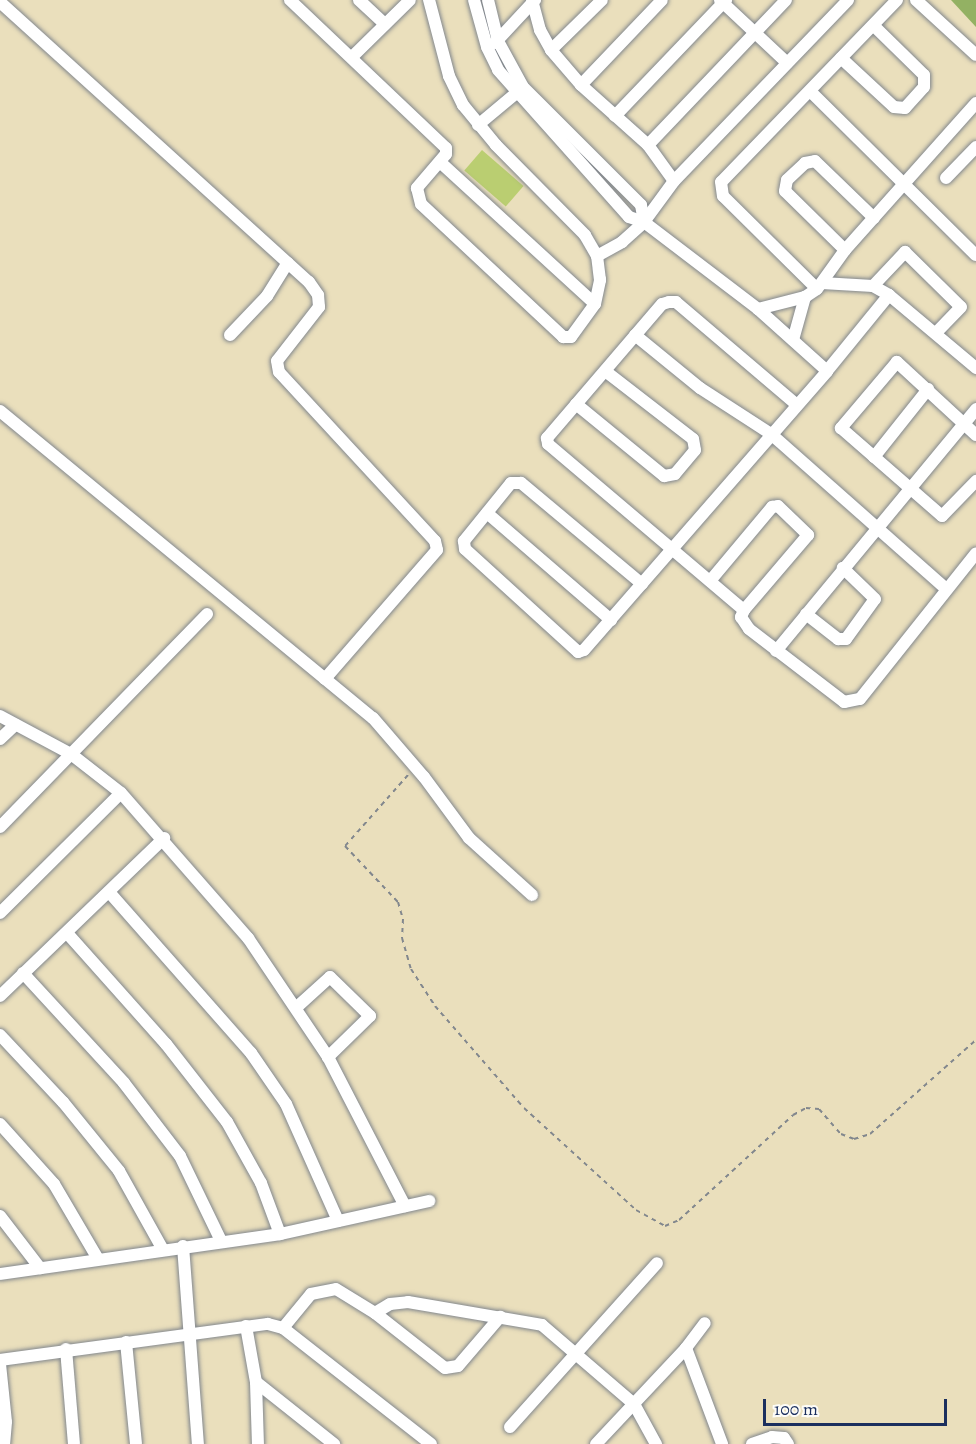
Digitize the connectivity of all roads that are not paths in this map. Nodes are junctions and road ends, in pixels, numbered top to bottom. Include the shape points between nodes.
1 (290, 0) edge
2 (359, 0) edge
3 (410, 0) edge
4 (429, 0) edge
5 (474, 0) edge
6 (488, 0) edge
7 (602, 0) edge
8 (662, 0) edge
9 (786, 0) edge
10 (848, 0) edge
11 (897, 0) edge
12 (916, 0) edge
13 (533, 1) edge
14 (723, 1) edge
15 (0, 2) edge
16 (385, 24) junction
17 (873, 25) junction
18 (754, 33) junction
19 (498, 41) junction
20 (486, 47) junction
21 (551, 50) junction
22 (976, 55) edge
23 (352, 57) junction
24 (842, 58) junction
25 (787, 63) junction
26 (581, 85) junction
27 (519, 90) junction
28 (810, 91) junction
29 (976, 103) edge
30 (615, 116) junction
31 (478, 124) junction
32 (582, 145) junction
33 (648, 145) junction
34 (976, 147) edge
35 (572, 155) junction
36 (440, 162) junction
37 (946, 178) dead end
38 (674, 181) junction
39 (904, 183) junction
40 (874, 218) junction
41 (644, 222) junction
42 (844, 250) junction
43 (976, 255) edge
44 (597, 256) junction
45 (288, 263) junction
46 (820, 286) junction
47 (873, 286) junction
48 (889, 295) junction
49 (805, 297) junction
50 (595, 304) junction
51 (758, 309) junction
52 (938, 332) junction
53 (230, 335) dead end
54 (636, 335) junction
55 (793, 340) junction
56 (975, 364) edge
57 (605, 371) junction
58 (827, 371) junction
59 (928, 389) junction
60 (576, 404) junction
61 (797, 405) junction
62 (976, 409) edge
63 (0, 411) edge
64 (963, 423) junction
65 (771, 434) junction
66 (976, 435) edge
67 (874, 457) junction
68 (976, 481) edge
69 (909, 488) junction
70 (487, 513) junction
71 (877, 527) junction
72 (672, 549) junction
73 (976, 553) edge
74 (843, 568) junction
75 (710, 581) junction
76 (642, 584) junction
77 (946, 589) junction
78 (744, 610) junction
79 (207, 614) dead end
80 (806, 614) junction
81 (611, 620) junction
82 (776, 651) junction
83 (326, 680) junction
84 (0, 716) edge
85 (15, 725) junction
86 (0, 740) edge
87 (71, 754) junction
88 (121, 793) junction
89 (0, 827) edge
90 (164, 838) junction
91 (109, 892) junction
92 (532, 895) dead end
93 (0, 913) edge
94 (67, 933) junction
95 (23, 973) junction
96 (0, 996) edge
97 (298, 1006) junction
98 (0, 1035) edge
99 (328, 1057) junction
100 (0, 1124) edge
101 (429, 1201) dead end
102 (405, 1206) junction
103 (0, 1216) edge
104 (338, 1221) junction
105 (280, 1234) junction
106 (222, 1241) junction
107 (183, 1246) junction
108 (162, 1248) junction
109 (99, 1259) junction
110 (657, 1263) dead end
111 (40, 1268) junction
112 (0, 1274) edge
113 (375, 1313) junction
114 (500, 1317) junction
115 (705, 1323) dead end
116 (246, 1326) junction
117 (283, 1328) junction
118 (192, 1334) junction
119 (126, 1342) junction
120 (686, 1348) junction
121 (66, 1349) junction
122 (574, 1355) junction
123 (0, 1362) edge
124 (256, 1382) junction
125 (634, 1404) junction
126 (510, 1427) dead end
127 (427, 1443) edge
128 (4, 1444) edge
129 (74, 1444) edge
130 (136, 1444) edge
131 (198, 1444) edge
132 (258, 1444) edge
133 (334, 1444) edge
134 (596, 1444) edge
135 (656, 1444) edge
136 (722, 1444) edge
137 (752, 1444) edge
138 (788, 1444) edge

1 - 23 street
2 - 16 street
3 - 16 street
4 - 31 street via 449,76
5 - 20 street
6 - 19 street
7 - 21 street
8 - 26 street
9 - 18 street
10 - 25 street
11 - 17 street
12 - 22 street
13 - 19 street
13 - 21 street
14 - 18 street
14 - 30 street
15 - 45 street
16 - 23 street
17 - 24 street
17 - 24 street via 924,75 924,87 905,108 894,107
18 - 25 street
18 - 33 street
19 - 20 street
19 - 27 street
20 - 27 street
21 - 26 street
23 - 36 street via 446,148
24 - 28 street
25 - 38 street
26 - 30 street
27 - 31 street
27 - 32 street
27 - 35 street
28 - 39 street
28 - 46 street via 721,182 720,188 723,196
29 - 39 street
30 - 33 street
31 - 44 street via 571,219
32 - 35 street
32 - 41 street via 641,205
33 - 38 street
34 - 37 street
35 - 41 street via 629,218
36 - 50 street
36 - 50 street via 417,188 422,204 563,337 576,333
38 - 41 street
39 - 40 street
39 - 43 street
40 - 42 street
40 - 42 street via 815,161 805,163 787,180 785,191
41 - 44 street via 622,242
41 - 51 street
42 - 46 street
44 - 50 street via 600,280
45 - 53 street via 267,296
45 - 83 street via 309,282 318,295 319,307 277,361 279,372 435,541 437,550
46 - 47 street
46 - 49 street
47 - 48 street
47 - 52 street via 905,252 961,307
48 - 52 street
48 - 58 street
49 - 51 street
49 - 55 street
51 - 55 street
52 - 56 street
54 - 57 street
54 - 61 street via 662,304 676,302
54 - 65 street via 700,388
55 - 58 street
57 - 60 street
57 - 60 street via 693,440 695,450 675,474 664,476
58 - 61 street
59 - 64 street
59 - 67 street
59 - 67 street via 897,362 842,424 843,431
60 - 72 street via 547,438 549,447
61 - 65 street
62 - 64 street
63 - 83 street
64 - 66 street
64 - 69 street
65 - 71 street
65 - 72 street
67 - 69 street
68 - 69 street via 945,516
69 - 71 street
70 - 76 street via 511,483 520,483
70 - 81 street
70 - 81 street via 464,541 465,549 578,652
71 - 74 street
71 - 77 street
72 - 75 street
72 - 76 street
73 - 77 street
74 - 80 street
74 - 80 street via 875,599 846,639 838,639
75 - 78 street
75 - 78 street via 772,507 778,506 808,535
76 - 81 street
77 - 82 street via 854,702 844,702
78 - 82 street via 743,623
79 - 87 street
80 - 82 street
83 - 92 street via 373,718 469,838
84 - 85 street
85 - 86 street
85 - 87 street
87 - 88 street
87 - 89 street
88 - 90 street
88 - 93 street
90 - 91 street
90 - 97 street via 248,938
91 - 94 street
91 - 104 street via 251,1053 286,1104
94 - 95 street
94 - 105 street via 166,1044 227,1122 261,1183
95 - 96 street
95 - 106 street via 124,1083 180,1156
97 - 99 street
97 - 99 street via 330,977 370,1016
98 - 108 street via 63,1102 119,1171
99 - 102 street
100 - 109 street via 54,1184
101 - 102 street
102 - 104 street
103 - 111 street
104 - 105 street
105 - 106 street
106 - 107 street
107 - 108 street
107 - 118 street
108 - 109 street
109 - 111 street
110 - 122 street
111 - 112 street
113 - 114 street via 390,1304 408,1302
113 - 114 street via 445,1368 458,1366
113 - 117 street via 336,1289 323,1289 311,1294
114 - 122 street via 542,1325
115 - 120 street
116 - 117 street via 268,1324
116 - 118 street
116 - 124 street
117 - 127 street
118 - 119 street
118 - 131 street
119 - 121 street
119 - 130 street
120 - 125 street
120 - 136 street
121 - 123 street
121 - 129 street
122 - 125 street
122 - 126 street
123 - 128 street via 6,1422
124 - 132 street
124 - 133 street
125 - 134 street
125 - 135 street
137 - 138 street via 772,1437 784,1438

